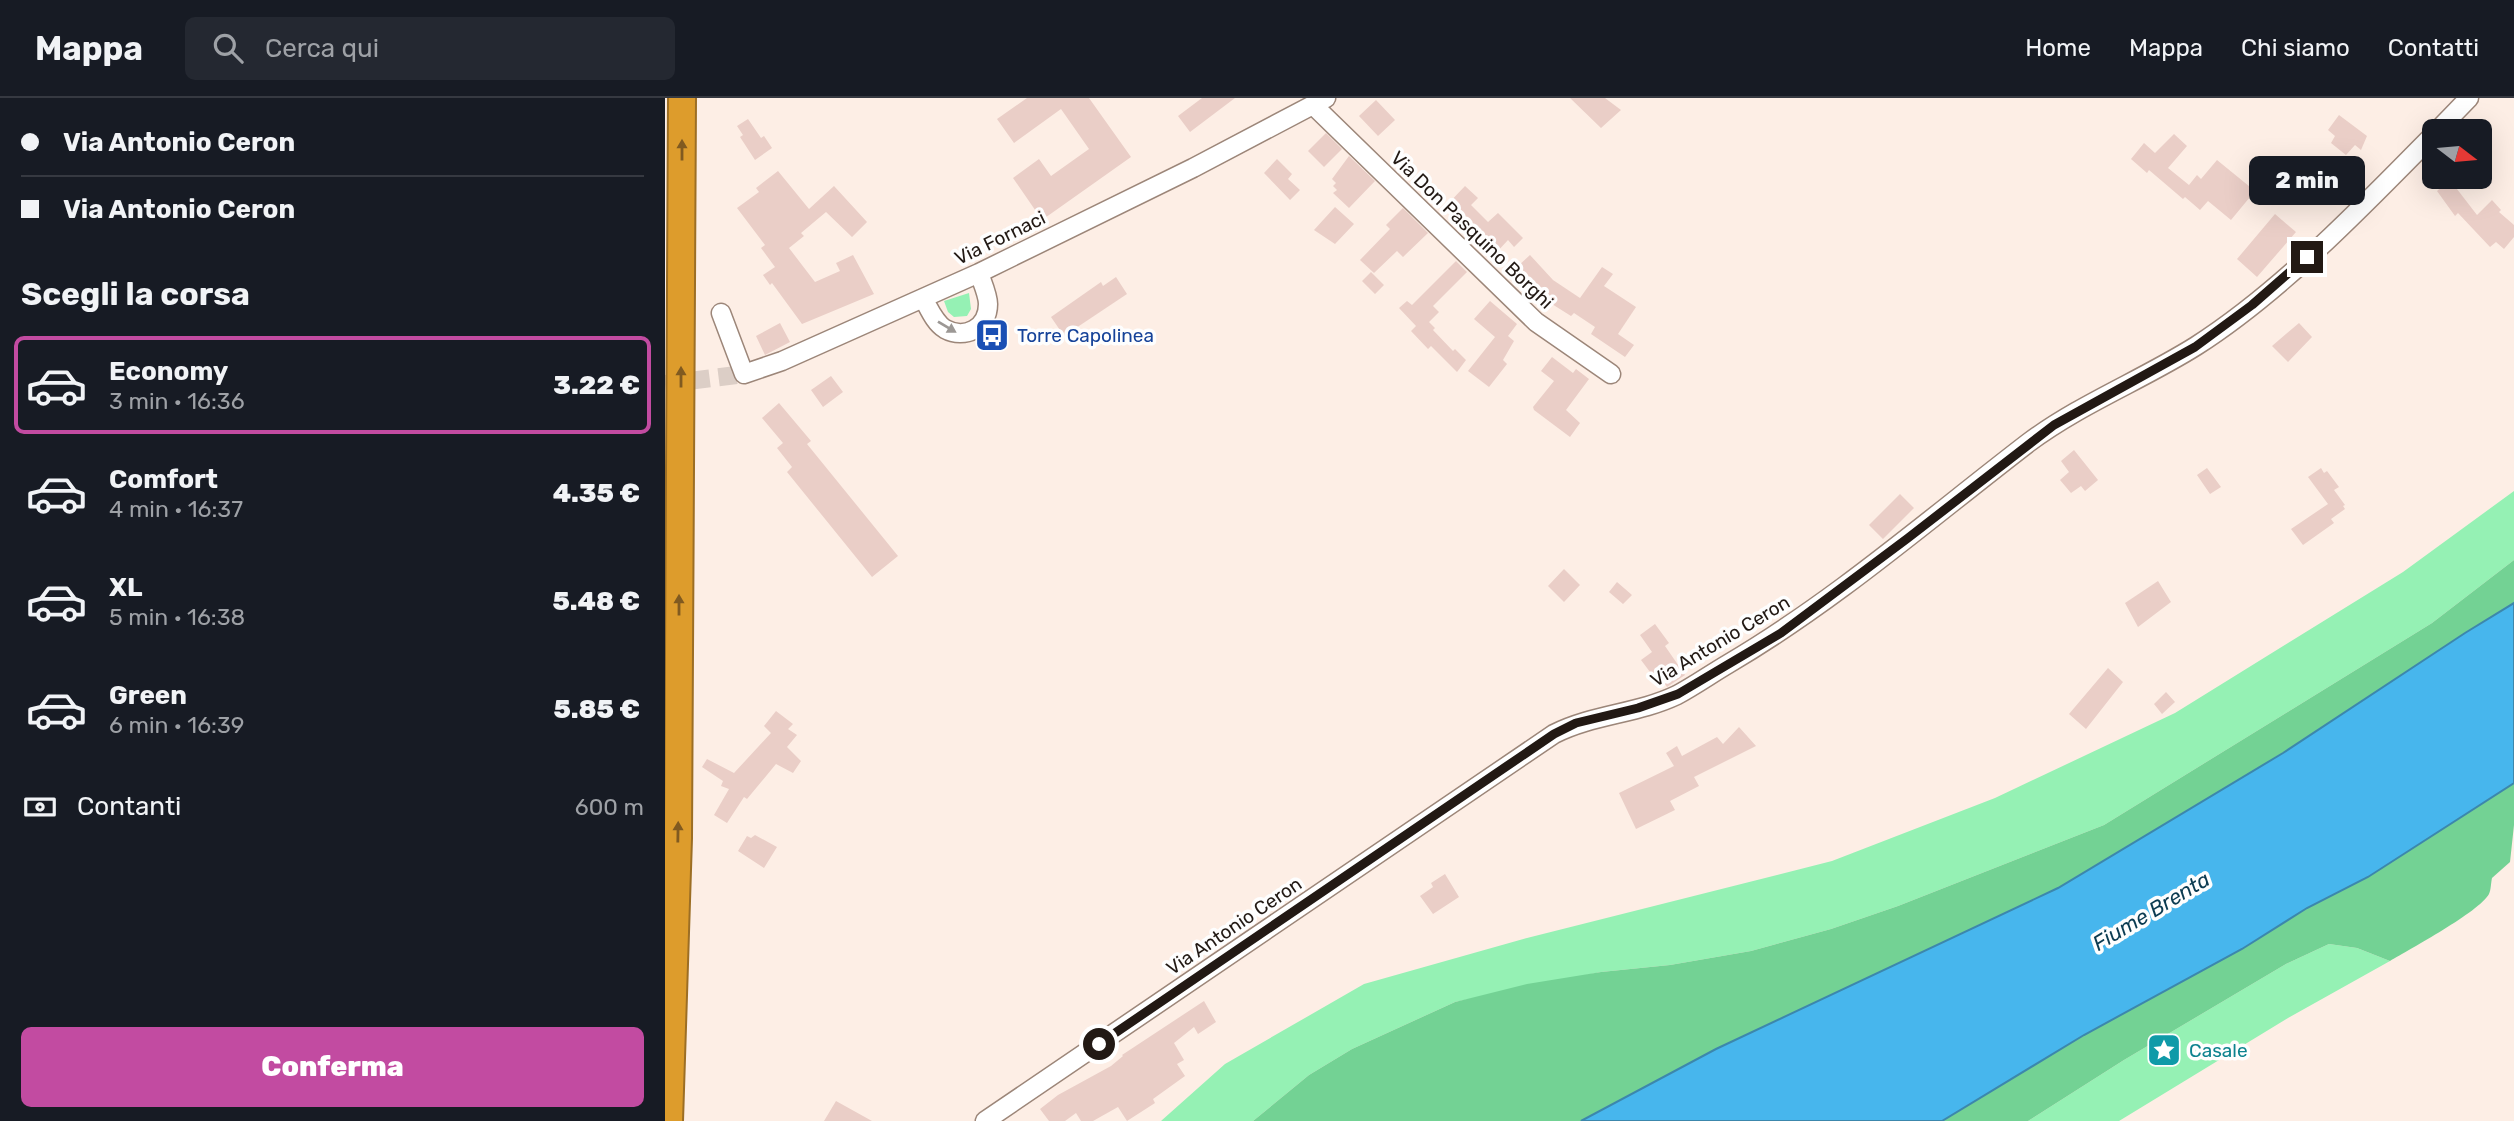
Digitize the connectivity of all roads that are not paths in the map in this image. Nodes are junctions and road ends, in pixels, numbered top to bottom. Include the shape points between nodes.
1 (682, 98) edge
2 (2469, 98) edge
3 (1320, 102) edge
4 (2448, 119) edge
5 (2422, 145) edge
6 (979, 273) junction
7 (923, 298) junction
8 (721, 313) dead end
9 (1611, 374) dead end
10 (669, 1121) edge
11 (985, 1121) edge

10 -> 1 highway via 678,838
2 - 4 street, Via Antonio Ceron
3 - 6 street, Via Fornaci
3 - 9 street, Via Don Pasquino Borghi via 1536,322
5 - 11 street, Via Antonio Ceron via 2329,237 2233,320 2195,347 2054,425 1781,633 1678,694 1576,723 1554,734
6 - 7 street, Via Fornaci
7 -> 6 street via 944,328 960,334 972,331 981,325 989,303
7 - 8 street, Via Fornaci via 744,374

